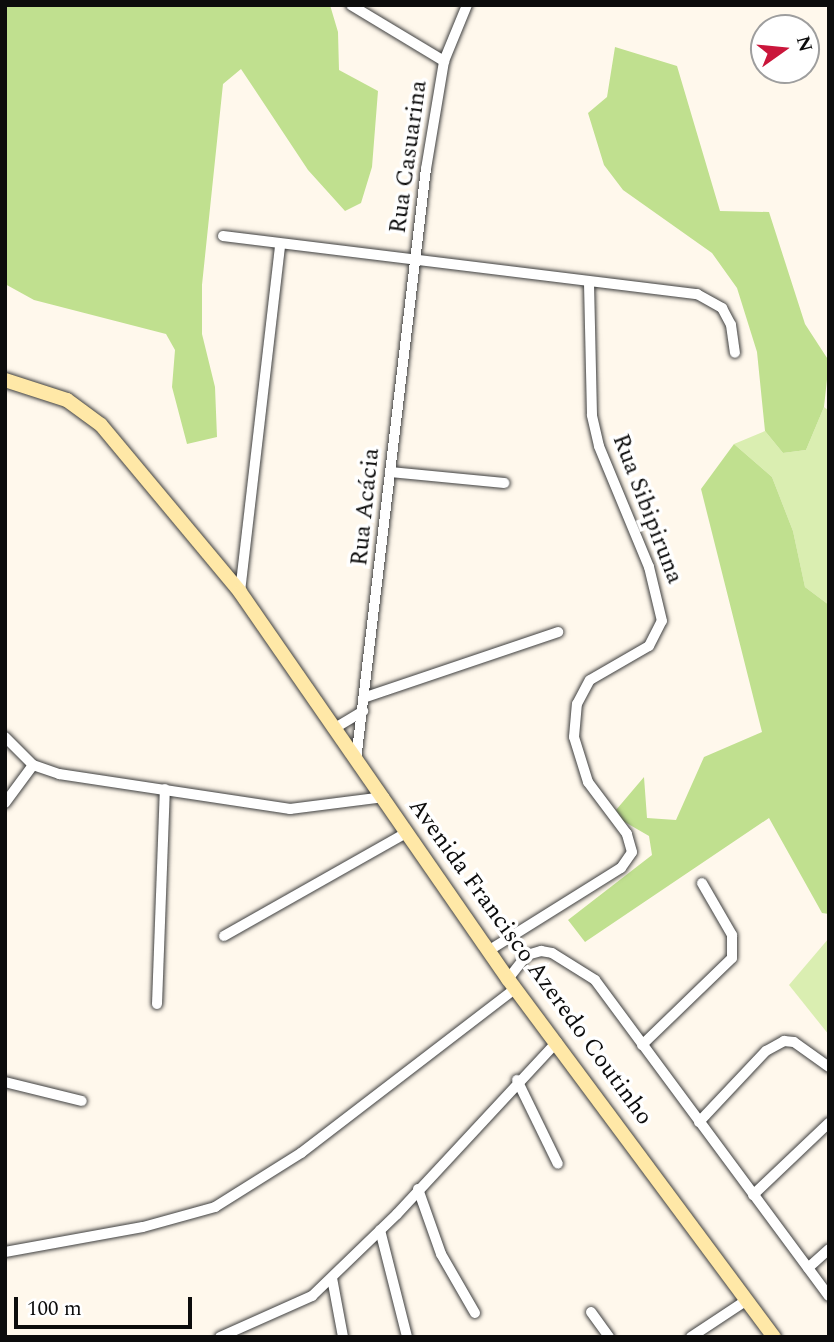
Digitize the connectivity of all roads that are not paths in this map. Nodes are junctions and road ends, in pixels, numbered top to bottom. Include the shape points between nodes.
1 (351, 5) edge
2 (467, 5) edge
3 (444, 61) junction
4 (223, 236) dead end
5 (280, 246) junction
6 (417, 258) junction
7 (589, 282) junction
8 (735, 354) dead end
9 (5, 380) edge
10 (390, 472) junction
11 (503, 483) dead end
12 (240, 592) junction
13 (558, 632) dead end
14 (366, 697) junction
15 (363, 711) junction
16 (335, 728) junction
17 (5, 737) edge
18 (356, 760) junction
19 (33, 765) junction
20 (165, 789) junction
21 (384, 797) junction
22 (5, 803) edge
23 (408, 832) junction
24 (702, 883) dead end
25 (223, 936) dead end
26 (488, 951) junction
27 (511, 984) junction
28 (158, 1004) dead end
29 (557, 1042) junction
30 (642, 1045) junction
31 (829, 1067) edge
32 (517, 1080) junction
33 (5, 1083) edge
34 (82, 1101) dead end
35 (699, 1122) junction
36 (829, 1123) edge
37 (558, 1164) dead end
38 (418, 1189) junction
39 (753, 1195) junction
40 (380, 1230) junction
41 (829, 1249) edge
42 (5, 1252) edge
43 (808, 1268) junction
44 (332, 1278) junction
45 (829, 1296) edge
46 (747, 1300) junction
47 (591, 1312) dead end
48 (475, 1313) dead end
49 (220, 1337) edge
50 (343, 1337) edge
51 (407, 1337) edge
52 (609, 1337) edge
53 (691, 1337) edge
54 (774, 1337) edge

1 - 3 street, Rua Casuarina
2 - 3 street, Rua Casuarina
3 - 6 street, Rua Casuarina
4 - 5 street
5 - 6 street
5 - 12 street
6 - 7 street
6 - 10 street, Rua Acácia
7 - 8 street via 709,299 732,324
7 - 26 street, Rua Sibipiruna via 593,423 649,567 662,621 649,646 590,680 577,704 574,737 588,782 627,834 632,852 621,868
9 - 12 main road via 67,400 102,425
10 - 11 street
10 - 14 street, Rua Acácia
12 - 16 main road
13 - 14 street
14 - 15 street, Rua Acácia
15 - 16 street
15 - 18 street, Rua Acácia
16 - 18 main road
17 - 19 street, Avenida Francisco Azeredo Coutinho
18 - 21 main road
19 - 20 street, Avenida Francisco Azeredo Coutinho via 59,774
19 - 22 street
20 - 21 street, Avenida Francisco Azeredo Coutinho via 290,809
20 - 28 street
21 - 23 main road, Avenida Francisco Azeredo Coutinho
23 - 25 street
23 - 26 main road, Avenida Francisco Azeredo Coutinho
24 - 30 street via 732,935 732,958
26 - 27 main road, Avenida Francisco Azeredo Coutinho
27 - 29 main road, Avenida Francisco Azeredo Coutinho
27 - 30 street via 532,952 552,953 595,980
27 - 42 street via 301,1153 227,1201 143,1227
29 - 32 street
29 - 46 main road, Avenida Francisco Azeredo Coutinho
30 - 35 street
31 - 35 street via 794,1042 784,1041 766,1051
32 - 37 street
32 - 38 street
33 - 34 street
35 - 39 street
36 - 39 street
38 - 40 street
38 - 48 street via 441,1254
39 - 43 street
40 - 44 street
40 - 51 street
41 - 43 street
43 - 45 street
44 - 49 street via 295,1305
44 - 50 street
46 - 53 street
46 - 54 main road, Avenida Francisco Azeredo Coutinho
47 - 52 street

